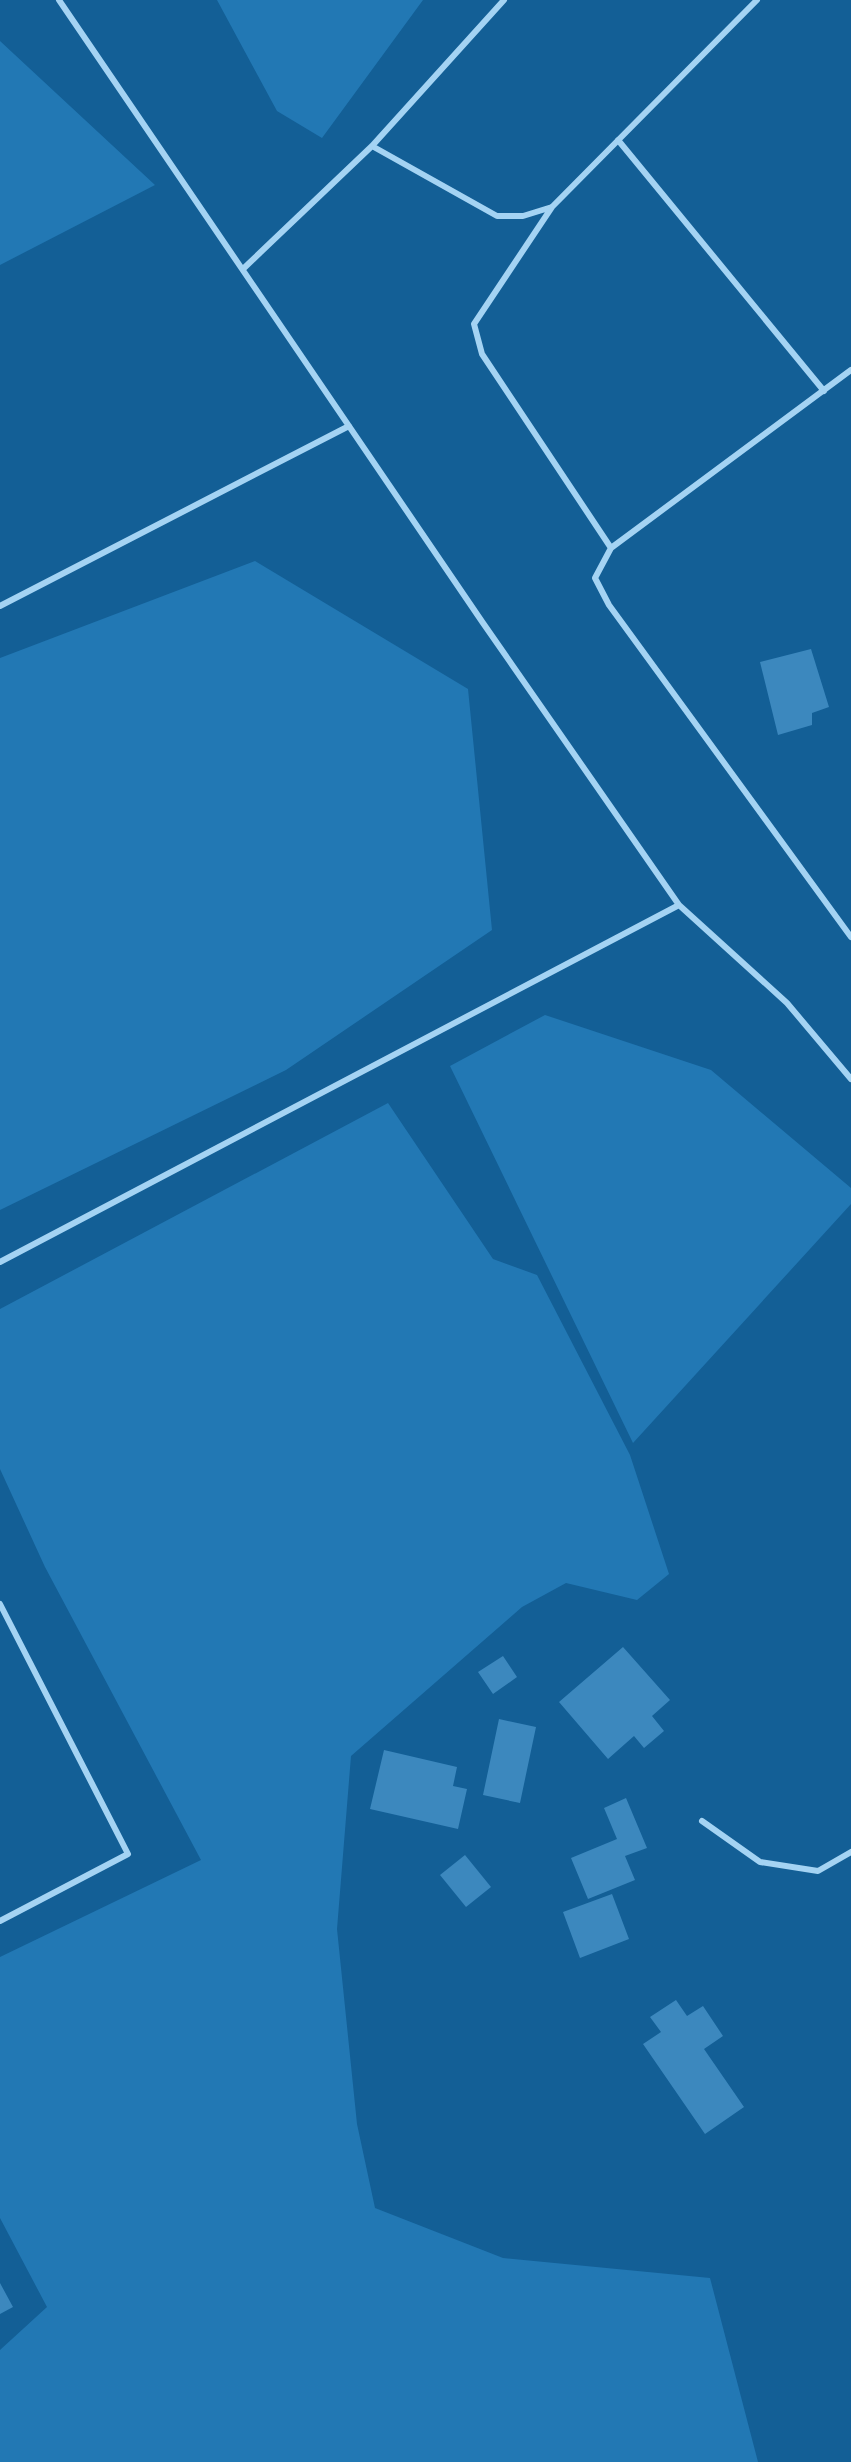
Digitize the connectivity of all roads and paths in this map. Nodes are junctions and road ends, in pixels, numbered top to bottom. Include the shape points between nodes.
1 (59, 0) edge
2 (504, 0) edge
3 (757, 0) edge
4 (618, 140) junction
5 (372, 146) junction
6 (552, 207) junction
7 (243, 269) junction
8 (851, 370) edge
9 (824, 391) junction
10 (349, 426) junction
11 (611, 548) junction
12 (0, 606) edge
13 (679, 905) junction
14 (851, 937) edge
15 (851, 1079) edge
16 (0, 1262) edge
17 (0, 1604) edge
18 (702, 1821) dead end
19 (851, 1852) edge
20 (0, 1921) edge

1 - 7 street
2 - 5 street
3 - 4 street
4 - 6 street
4 - 9 street
5 - 6 street via 496,216 524,216
5 - 7 street
6 - 11 street via 474,324 482,354
7 - 10 street
8 - 9 street
9 - 11 street
10 - 12 street
10 - 13 street
11 - 14 street via 596,578 609,605
13 - 15 street via 788,1003
13 - 16 street
17 - 20 street via 128,1854
18 - 19 street via 760,1862 818,1872

